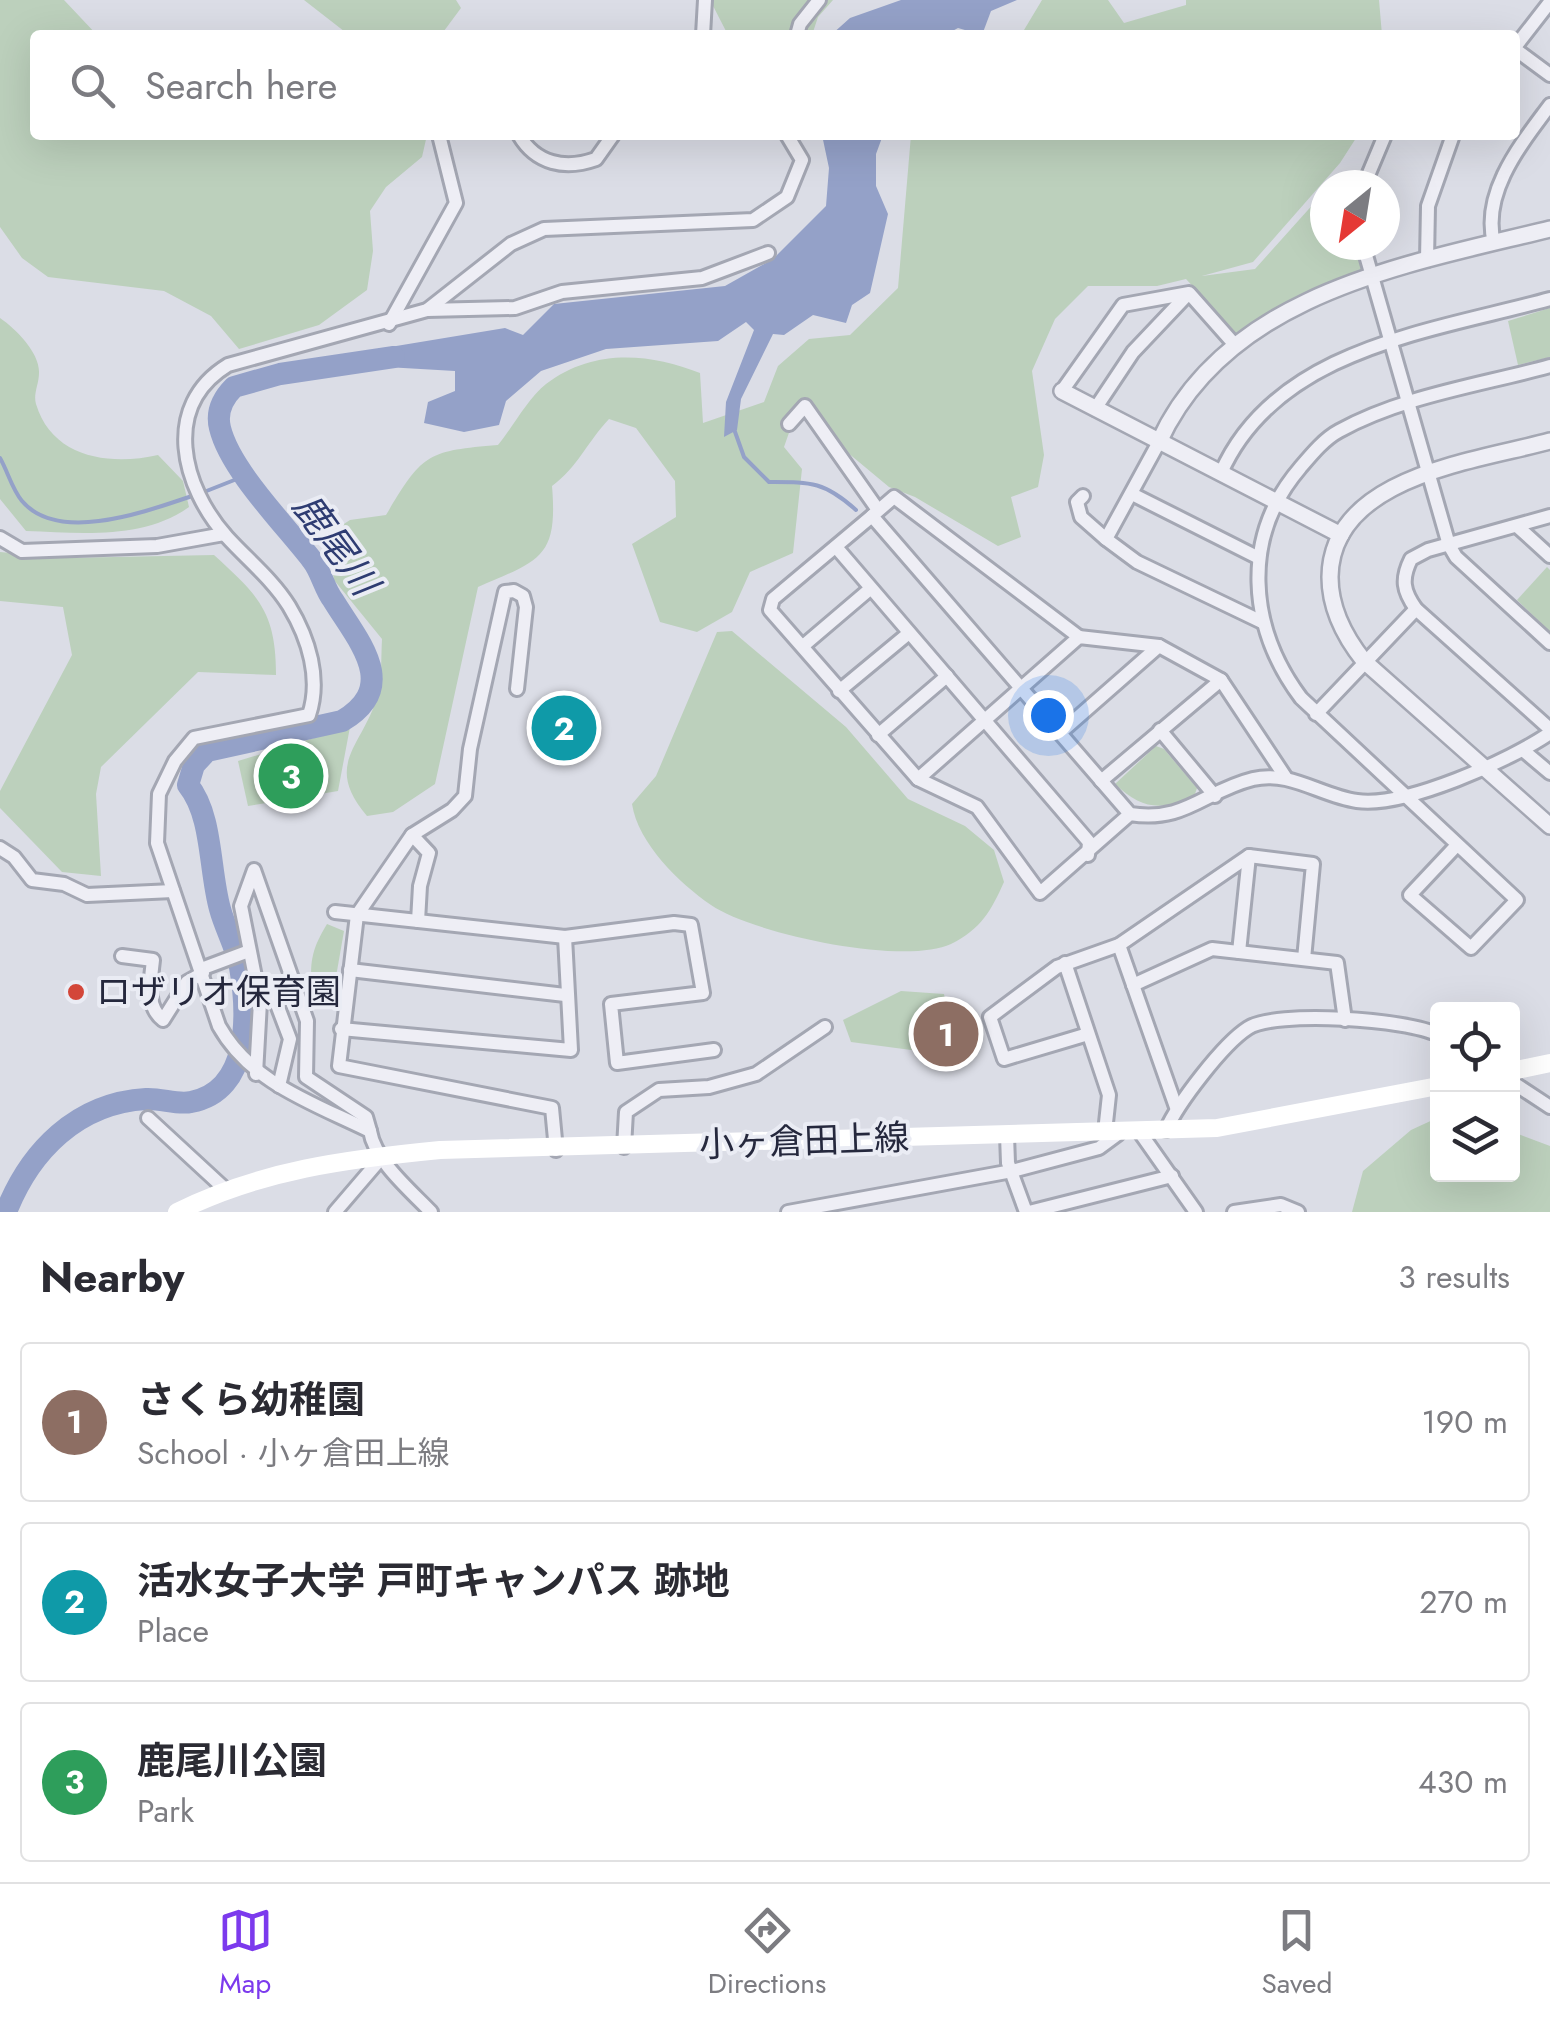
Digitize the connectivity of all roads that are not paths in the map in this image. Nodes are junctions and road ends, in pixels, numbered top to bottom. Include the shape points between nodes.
1 (705, 0) edge
2 (819, 0) edge
3 (1550, 2) edge
4 (703, 30) edge
5 (800, 30) edge
6 (1520, 41) edge
7 (1520, 52) edge
8 (1550, 75) edge
9 (1550, 105) edge
10 (440, 140) edge
11 (523, 140) edge
12 (609, 140) edge
13 (790, 140) edge
14 (1383, 140) edge
15 (1452, 140) edge
16 (1370, 170) edge
17 (1550, 229) edge
18 (1494, 243) junction
19 (768, 252) dead end
20 (1367, 260) edge
21 (1427, 260) junction
22 (1371, 279) junction
23 (1189, 293) junction
24 (1550, 300) edge
25 (426, 310) junction
26 (389, 324) junction
27 (1390, 343) junction
28 (1235, 345) junction
29 (1550, 366) edge
30 (1062, 391) joint
31 (1407, 404) junction
32 (1095, 410) junction
33 (790, 424) dead end
34 (1550, 441) edge
35 (1159, 442) junction
36 (1221, 473) junction
37 (1425, 473) junction
38 (1132, 494) junction
39 (1083, 496) dead end
40 (1275, 500) junction
41 (875, 513) junction
42 (1550, 516) edge
43 (1517, 526) junction
44 (224, 534) junction
45 (1341, 534) junction
46 (0, 538) edge
47 (1106, 539) junction
48 (1448, 545) junction
49 (836, 547) junction
50 (1257, 556) junction
51 (1550, 556) edge
52 (870, 589) junction
53 (1416, 609) junction
54 (1262, 622) junction
55 (909, 633) junction
56 (1079, 637) junction
57 (1550, 643) edge
58 (803, 646) junction
59 (1159, 646) junction
60 (1364, 661) junction
61 (946, 676) junction
62 (1221, 680) junction
63 (516, 688) dead end
64 (1021, 688) junction
65 (840, 691) junction
66 (1316, 714) junction
67 (984, 720) junction
68 (1160, 730) junction
69 (1550, 731) edge
70 (1061, 732) junction
71 (878, 735) junction
72 (1524, 751) junction
73 (1482, 766) junction
74 (1550, 773) edge
75 (1286, 778) junction
76 (918, 779) junction
77 (1102, 781) junction
78 (1215, 796) junction
79 (1405, 798) junction
80 (1130, 814) junction
81 (1550, 826) edge
82 (412, 835) junction
83 (1458, 845) junction
84 (0, 848) edge
85 (1088, 855) junction
86 (1248, 856) junction
87 (173, 891) junction
88 (335, 912) dead end
89 (356, 915) junction
90 (418, 922) junction
91 (564, 937) junction
92 (1119, 944) junction
93 (249, 951) junction
94 (1238, 952) junction
95 (122, 956) dead end
96 (1304, 959) junction
97 (1065, 963) junction
98 (350, 970) junction
99 (202, 971) junction
100 (1133, 986) junction
101 (273, 994) dead end
102 (564, 996) junction
103 (1345, 1020) junction
104 (825, 1027) dead end
105 (342, 1029) junction
106 (1430, 1031) edge
107 (1088, 1034) junction
108 (714, 1050) dead end
109 (1550, 1063) edge
110 (1520, 1069) edge
111 (256, 1074) junction
112 (280, 1086) junction
113 (1520, 1087) edge
114 (1430, 1088) edge
115 (1176, 1107) junction
116 (1550, 1107) edge
117 (148, 1118) dead end
118 (1166, 1130) junction
119 (370, 1131) junction
120 (1131, 1131) junction
121 (1104, 1132) junction
122 (1007, 1134) junction
123 (624, 1148) junction
124 (556, 1150) junction
125 (383, 1156) junction
126 (1012, 1171) junction
127 (1172, 1176) junction
128 (226, 1190) junction
129 (849, 1206) edge
130 (177, 1212) edge
131 (335, 1212) edge
132 (431, 1212) edge
133 (788, 1212) edge
134 (1027, 1212) edge
135 (1196, 1212) edge
136 (1234, 1212) edge
137 (1298, 1212) edge

1 - 4 street
2 - 5 street
3 - 6 street
7 - 8 street
9 - 18 street via 1504,174 1492,215
10 - 26 street via 456,204
11 - 12 street via 542,160 564,165 596,159
13 - 25 street via 802,160 799,176 787,198 753,220 544,229 511,244
14 - 16 street
15 - 21 street via 1428,206
17 - 18 street
18 - 21 street
19 - 25 street via 702,278 562,292 515,308
20 - 22 street
21 - 22 street
22 - 27 street
22 - 28 street via 1276,314
23 - 28 street
23 - 30 street via 1124,305
23 - 32 street via 1133,352
24 - 27 street
25 - 26 street
26 - 44 street via 228,365 211,376 183,426 189,475
27 - 31 street
27 - 36 street via 1303,379 1244,436
28 - 35 street
29 - 31 street
30 - 32 street
31 - 37 street
31 - 40 street via 1334,434
32 - 35 street
33 - 41 street via 805,406
34 - 37 street
35 - 36 street
35 - 38 street
36 - 40 street
37 - 45 street via 1366,503
37 - 48 street
38 - 47 street
38 - 50 street
39 - 47 street via 1082,518
40 - 45 street
40 - 50 street
41 - 49 street
41 - 56 street via 894,496
41 - 64 street
42 - 43 street
43 - 48 street
43 - 51 street
44 - 46 street via 157,546 22,550
44 - 87 street via 289,607 318,688 309,715 194,738 184,748 156,807 157,844
45 - 60 street via 1330,589 1345,634
47 - 54 street via 1137,562
48 - 53 street via 1411,559 1404,593
48 - 57 street
49 - 52 street
49 - 58 street via 773,599 770,610
50 - 54 street
52 - 55 street
52 - 58 street
53 - 60 street
53 - 69 street
54 - 66 street via 1285,677
55 - 61 street
55 - 65 street
56 - 59 street
56 - 64 street
58 - 65 street
59 - 62 street
59 - 70 street
60 - 66 street
60 - 73 street
61 - 67 street
61 - 71 street
62 - 68 street
62 - 75 street
63 - 82 street via 526,607 514,591 505,592 465,796
64 - 67 street
64 - 70 street
65 - 71 street
66 - 79 street
67 - 76 street
67 - 85 street via 1089,842
68 - 77 street
68 - 78 street
69 - 72 street
70 - 77 street
71 - 76 street
72 - 73 street
72 - 74 street
73 - 79 street
73 - 81 street
75 - 78 street via 1253,779
75 - 79 street via 1354,801
76 - 85 street via 977,807 1040,893
77 - 80 street
78 - 80 street via 1174,816
79 - 83 street
80 - 85 street
82 - 89 street
82 - 90 street via 428,853
83 - 83 street via 1517,900 1470,948 1410,894
84 - 87 street via 32,880 87,895
86 - 92 street
86 - 94 street
86 - 96 street via 1314,864
87 - 99 street
88 - 89 street
89 - 90 street
89 - 98 street
90 - 91 street
91 - 102 street
91 - 108 street via 674,922 692,926 703,999 611,1004 617,1063
92 - 97 street
92 - 100 street
93 - 99 street
93 - 111 street via 261,1018
93 - 119 street via 241,906 254,870 307,1021 306,1076 366,1117
94 - 96 street
94 - 100 street via 1212,949
95 - 99 street via 153,960 151,1000 162,1020 186,982
96 - 103 street via 1336,963
97 - 107 street
97 - 107 street via 990,1016 1004,1059
98 - 102 street
98 - 105 street
99 - 111 street via 218,1026
100 - 115 street
101 - 112 street via 290,1040
102 - 105 street via 571,1050
103 - 106 street
103 - 115 street via 1250,1026
104 - 123 street via 756,1074 642,1098 626,1112
105 - 124 street via 339,1066 552,1108
107 - 121 street via 1109,1095
109 - 110 main road
111 - 112 street
112 - 119 street
113 - 116 street
114 - 118 main road, 小ヶ倉田上線 via 1272,1120
115 - 118 street
117 - 128 street
118 - 120 main road, 小ヶ倉田上線
119 - 125 street
120 - 121 main road, 小ヶ倉田上線
120 - 126 street via 1099,1148
120 - 127 street
121 - 122 main road, 小ヶ倉田上線
122 - 123 main road, 小ヶ倉田上線
122 - 126 street
123 - 124 main road, 小ヶ倉田上線
124 - 125 main road, 小ヶ倉田上線
125 - 128 main road, 小ヶ倉田上線 via 286,1170
125 - 131 street
125 - 132 street
126 - 129 street
126 - 134 street
127 - 134 street
127 - 135 street
128 - 130 main road, 小ヶ倉田上線
129 - 133 street
136 - 137 street via 1281,1205

